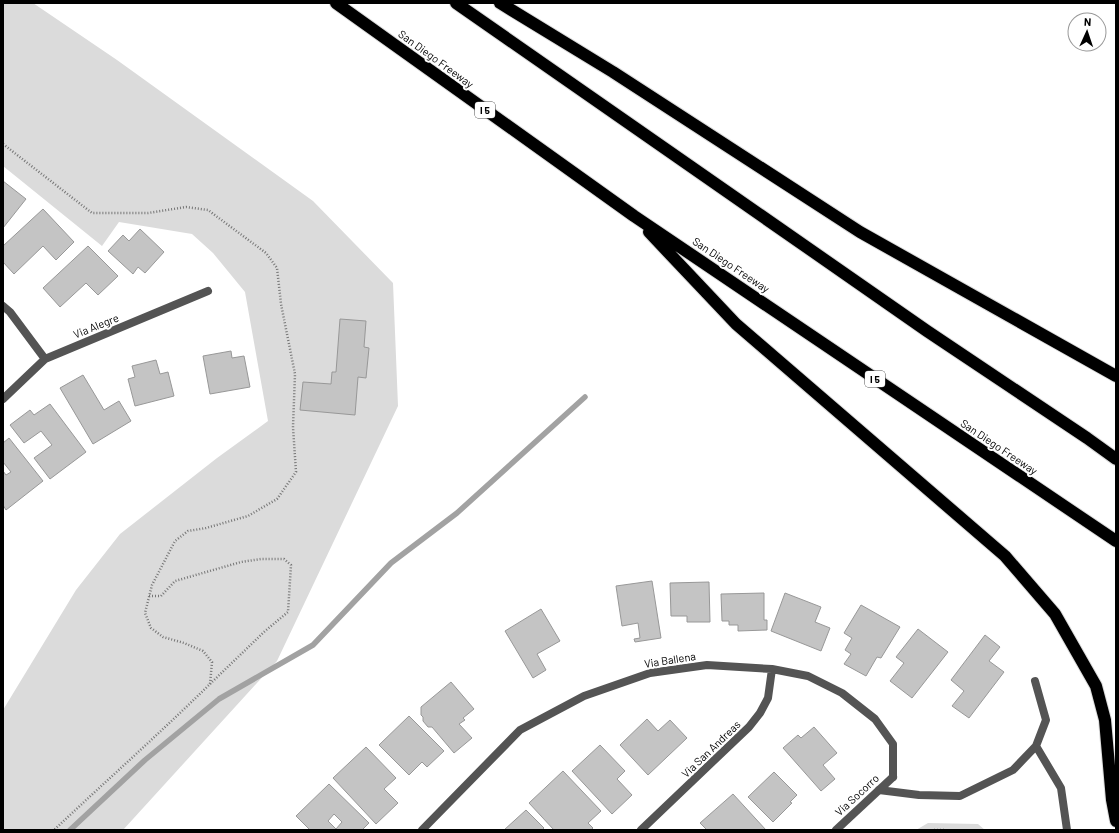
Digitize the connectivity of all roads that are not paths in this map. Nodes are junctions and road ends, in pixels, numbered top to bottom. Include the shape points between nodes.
1 (336, 3) edge
2 (456, 3) edge
3 (500, 3) edge
4 (634, 216) junction
5 (208, 291) dead end
6 (3, 306) edge
7 (45, 359) junction
8 (1116, 376) edge
9 (3, 399) edge
10 (1088, 438) junction
11 (1116, 454) edge
12 (1116, 459) edge
13 (1116, 541) edge
14 (772, 669) junction
15 (1035, 681) dead end
16 (1036, 746) junction
17 (893, 777) joint
18 (879, 790) junction
19 (1116, 821) edge
20 (422, 830) edge
21 (641, 830) edge
22 (836, 830) edge
23 (1067, 830) edge

1 - 4 highway, San Diego Freeway / I 5
2 - 10 highway via 927,331
3 - 8 highway via 613,72 860,232
4 - 13 highway, San Diego Freeway / I 5
4 - 19 highway via 736,324 1005,556 1055,614 1096,686 1105,720
5 - 7 street, Via Alegre
6 - 7 street
7 - 9 street, Via Alegre
10 - 11 highway
10 - 12 highway
14 - 17 street, Via Ballena via 808,676 842,693 875,719 893,744
14 - 20 street, Via Ballena via 707,665 650,673 584,696 520,730
14 - 21 street, Via San Andreas via 768,698 750,727
15 - 16 street via 1046,720
16 - 18 street via 1013,770 960,796 919,795
16 - 23 street via 1061,788
17 - 18 street, Via Socorro
18 - 22 street, Via Socorro

